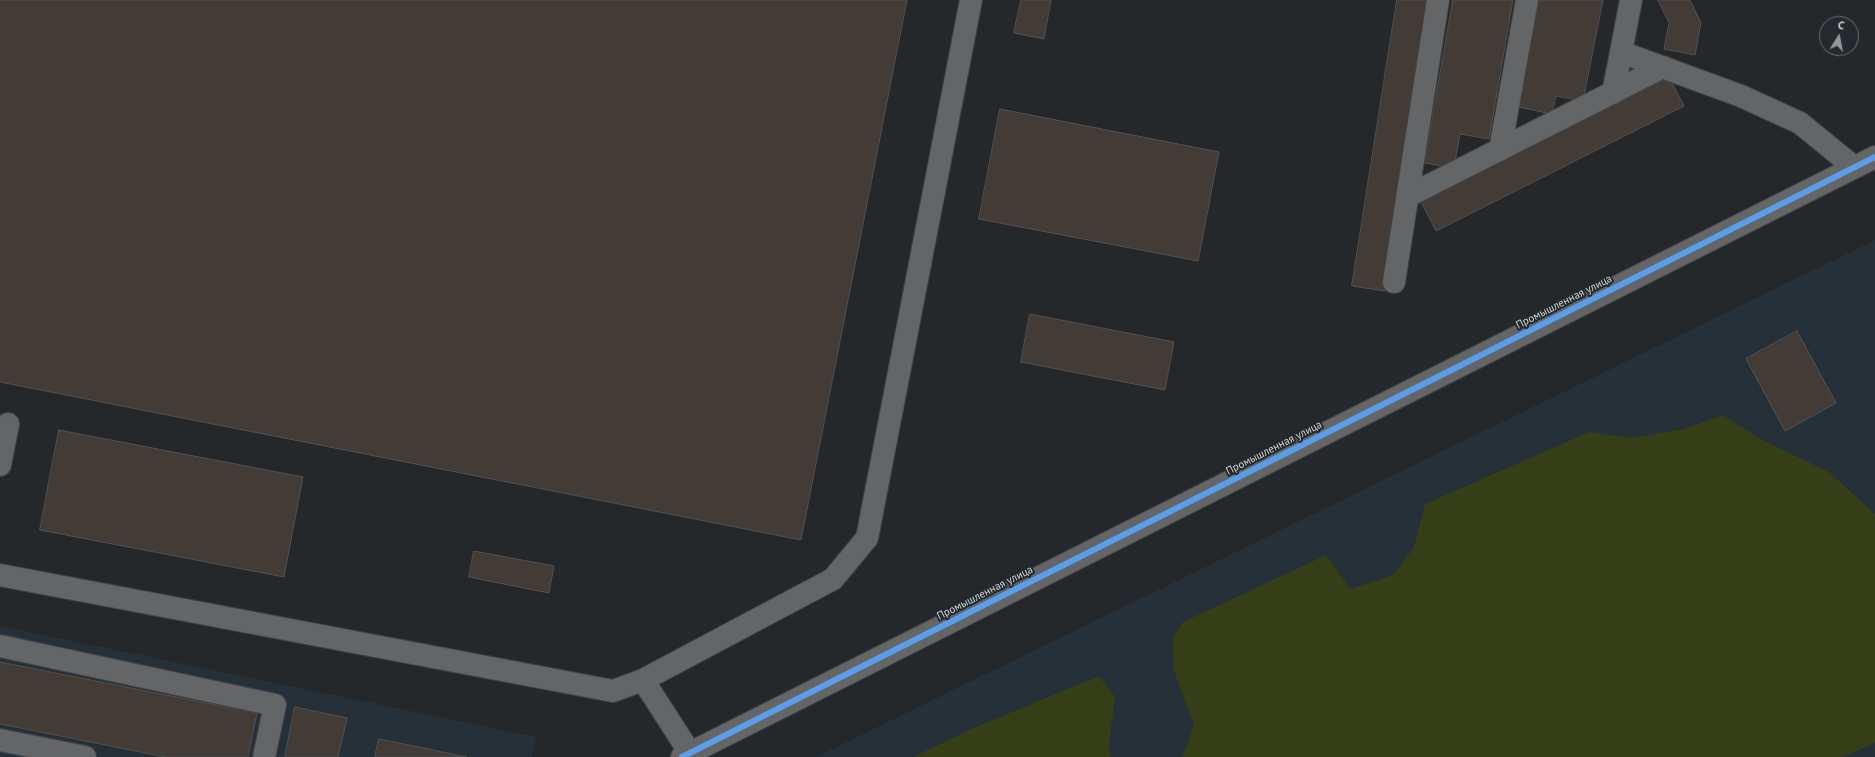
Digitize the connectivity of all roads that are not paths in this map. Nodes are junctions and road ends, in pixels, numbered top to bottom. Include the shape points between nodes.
1 (971, 0) edge
2 (1438, 0) edge
3 (1527, 0) edge
4 (1631, 0) edge
5 (1621, 52) junction
6 (1663, 67) junction
7 (1613, 93) junction
8 (1500, 150) junction
9 (1875, 157) edge
10 (1854, 167) junction
11 (1408, 196) junction
12 (1394, 282) dead end
13 (8, 424) dead end
14 (0, 465) edge
15 (0, 575) edge
16 (0, 646) edge
17 (643, 680) junction
18 (0, 740) edge
19 (686, 755) edge
20 (85, 757) edge
21 (264, 757) edge

1 - 17 street via 867,538 833,579
2 - 11 street
3 - 8 street
4 - 5 street
5 - 6 street
5 - 7 street
6 - 7 street
6 - 10 street via 1742,96 1800,123
7 - 8 street
8 - 11 street
9 - 10 street, Промышленная улица
10 - 19 street, Промышленная улица
11 - 12 street
13 - 14 street
15 - 17 street via 613,691
16 - 21 street via 275,706
17 - 19 street
18 - 20 street

